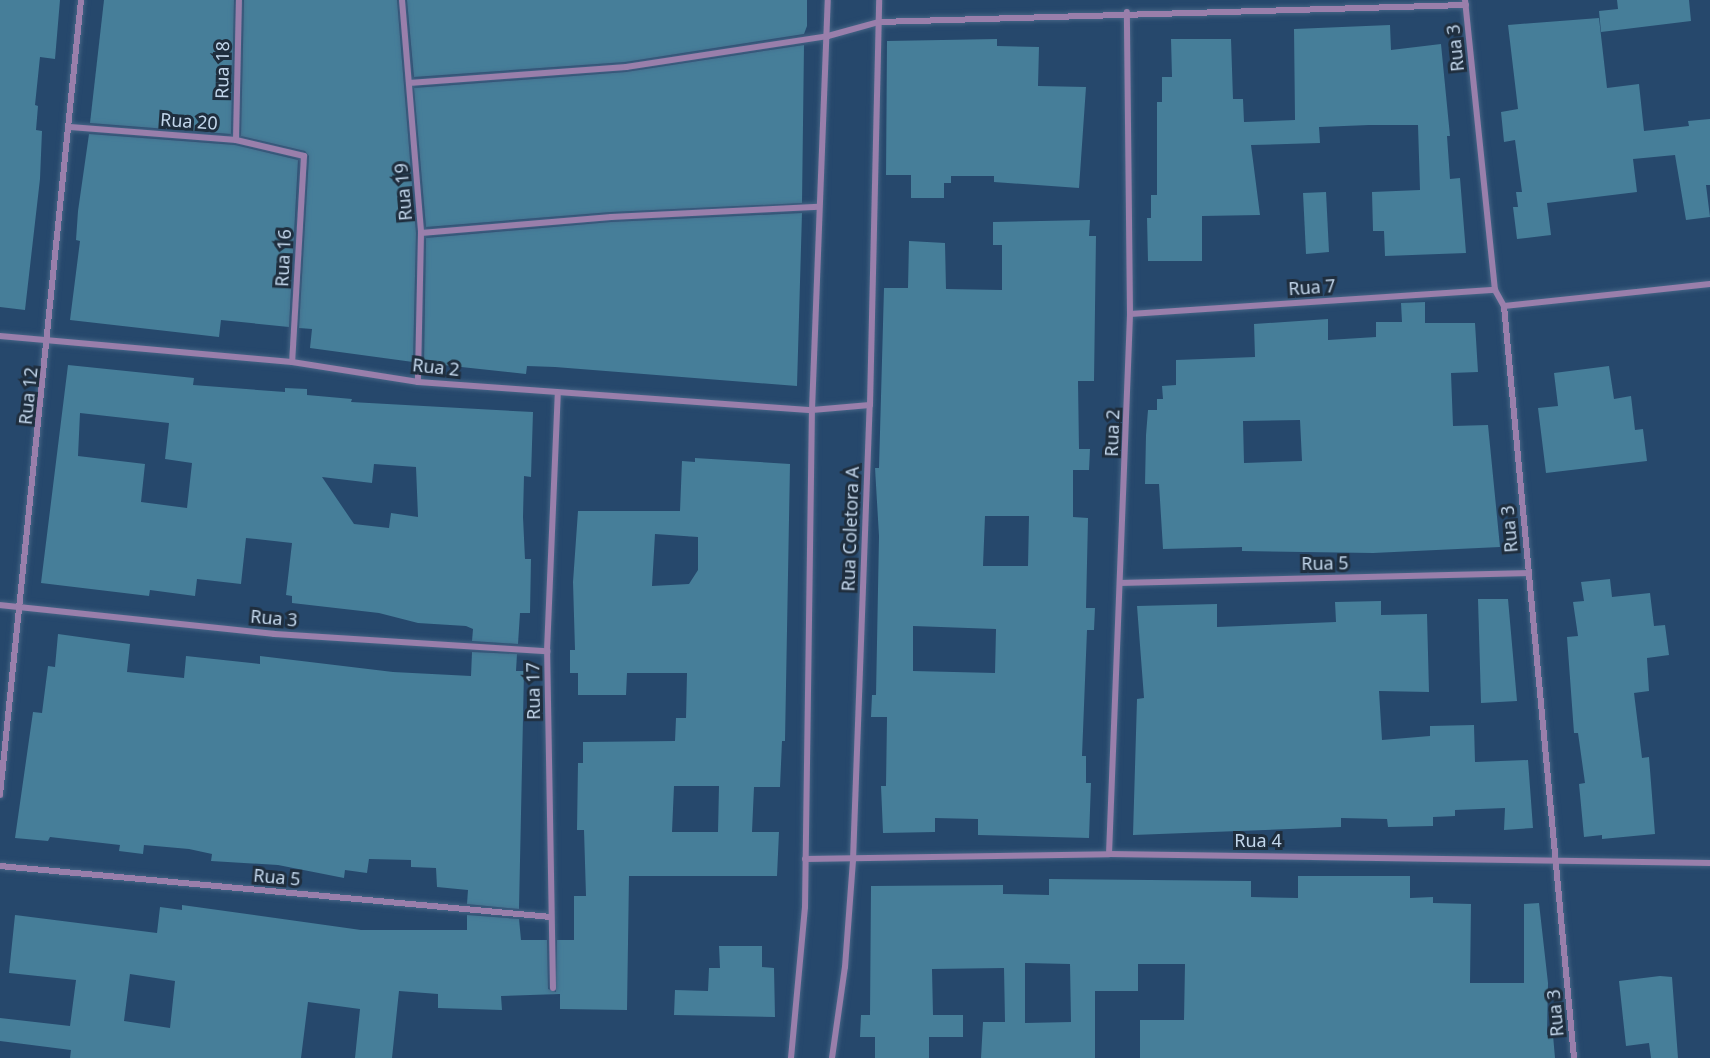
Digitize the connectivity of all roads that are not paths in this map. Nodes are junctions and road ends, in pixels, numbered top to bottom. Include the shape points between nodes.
1 (81, 0) edge
2 (239, 0) edge
3 (402, 0) edge
4 (828, 0) edge
5 (879, 0) edge
6 (1466, 2) edge
7 (1127, 12) junction
8 (879, 22) junction
9 (828, 36) junction
10 (409, 83) junction
11 (70, 127) junction
12 (236, 140) junction
13 (304, 156) joint
14 (819, 207) junction
15 (421, 233) junction
16 (1710, 284) edge
17 (1495, 290) junction
18 (1503, 306) junction
19 (1130, 314) junction
20 (0, 336) edge
21 (49, 342) junction
22 (292, 362) junction
23 (418, 382) junction
24 (558, 393) junction
25 (870, 405) junction
26 (812, 410) junction
27 (1528, 573) junction
28 (1122, 583) junction
29 (0, 605) edge
30 (20, 608) junction
31 (547, 651) junction
32 (0, 795) edge
33 (1109, 854) junction
34 (805, 859) junction
35 (853, 860) junction
36 (1557, 860) junction
37 (1710, 863) edge
38 (0, 866) edge
39 (552, 917) junction
40 (553, 988) dead end
41 (791, 1058) edge
42 (832, 1058) edge
43 (1574, 1058) edge

1 - 11 street, Rua 12
2 - 12 street, Rua 18
3 - 10 street, Rua 19
4 - 9 street, Rua Coletora A
5 - 8 street, Rua Coletora A
6 - 7 street
6 - 17 street, Rua 3
7 - 8 street
7 - 19 street, Rua 2
8 - 9 street
8 - 25 street, Rua Coletora A
9 - 10 street via 626,67
9 - 14 street, Rua Coletora A
10 - 15 street, Rua 19
11 - 12 street, Rua 20
11 - 21 street, Rua 12
12 - 13 street, Rua 20
13 - 22 street, Rua 16
14 - 15 street via 611,217
14 - 26 street, Rua Coletora A
15 - 23 street, Rua 19
16 - 18 street
17 - 18 street, Rua 3
17 - 19 street, Rua 7
18 - 27 street, Rua 3
19 - 28 street, Rua 2
20 - 21 street, Rua 2
21 - 22 street, Rua 2
21 - 30 street, Rua 12
22 - 23 street, Rua 2
23 - 24 street, Rua 2
24 - 26 street, Rua 2
24 - 31 street, Rua 17
25 - 26 street, Rua 2
25 - 35 street, Rua Coletora A
26 - 34 street, Rua Coletora A via 812,632
27 - 28 street, Rua 5
27 - 36 street, Rua 3
28 - 33 street, Rua 2
29 - 30 street, Rua 3
30 - 31 street, Rua 3 via 274,634
30 - 32 street, Rua 12
31 - 39 street, Rua 17
33 - 35 street, Rua 4
33 - 36 street, Rua 4
34 - 35 street, Rua 4
34 - 41 street, Rua Coletora A via 800,997
35 - 42 street, Rua Coletora A
36 - 37 street, Rua 4
36 - 43 street, Rua 3
38 - 39 street, Rua 5
39 - 40 street, Rua 17

